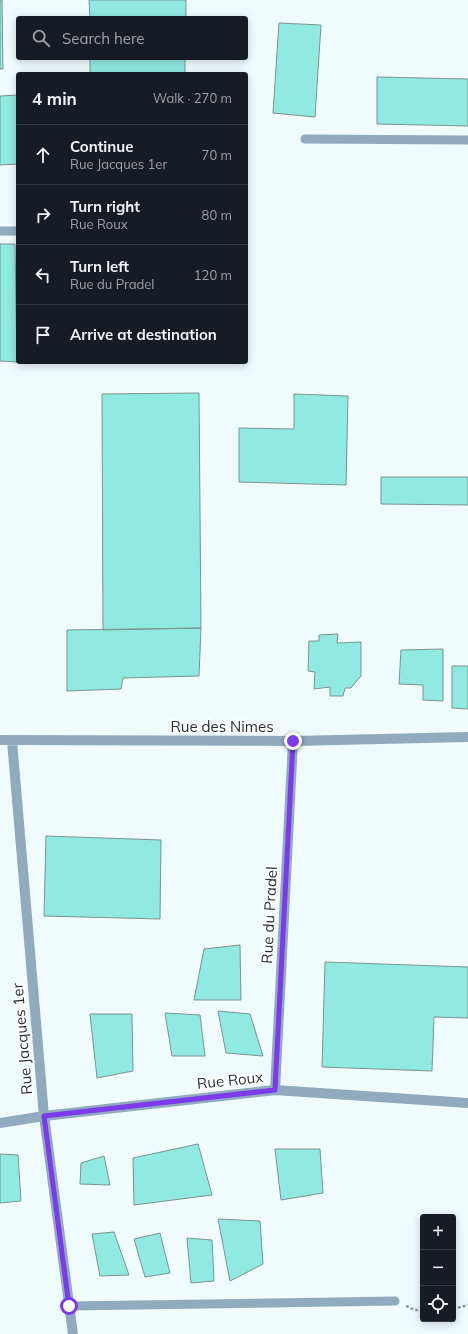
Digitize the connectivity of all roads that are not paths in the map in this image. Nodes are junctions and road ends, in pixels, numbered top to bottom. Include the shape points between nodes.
1 (305, 139) dead end
2 (468, 140) edge
3 (0, 231) edge
4 (16, 231) edge
5 (468, 737) edge
6 (0, 740) edge
7 (12, 741) junction
8 (293, 741) junction
9 (275, 1090) junction
10 (468, 1103) edge
11 (44, 1116) junction
12 (0, 1123) edge
13 (394, 1301) dead end
14 (69, 1306) junction
15 (73, 1334) edge

1 - 2 lane
3 - 4 lane
5 - 8 street, Rue des Nimes
6 - 7 street, Rue des Nimes
7 - 8 street, Rue des Nimes
7 - 11 street, Rue Jacques 1er
8 - 9 street, Rue du Pradel
9 - 10 street, Rue Roux
9 - 11 street, Rue Roux
11 - 12 street, Rue Roux
11 - 14 street, Rue Jacques 1er
13 - 14 lane
14 - 15 street, Rue Jacques 1er

